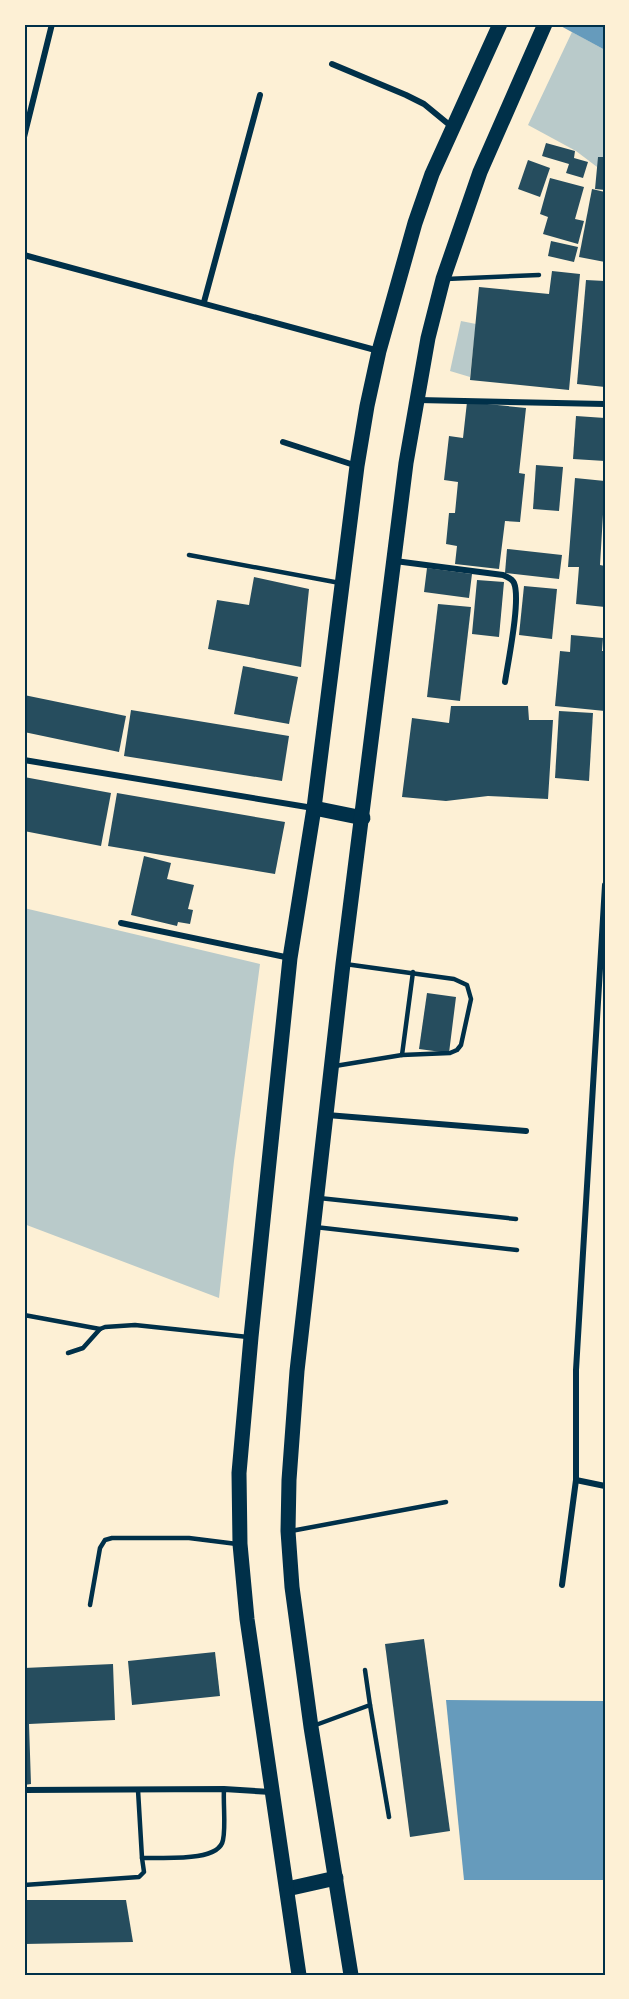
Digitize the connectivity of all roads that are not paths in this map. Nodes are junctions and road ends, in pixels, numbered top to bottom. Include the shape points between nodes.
1 (52, 24) edge
2 (500, 24) edge
3 (545, 24) edge
4 (332, 64) dead end
5 (261, 95) dead end
6 (452, 127) junction
7 (24, 137) edge
8 (24, 255) edge
9 (539, 275) dead end
10 (443, 279) junction
11 (204, 302) junction
12 (379, 351) junction
13 (418, 400) junction
14 (605, 404) edge
15 (283, 442) dead end
16 (357, 466) junction
17 (189, 555) dead end
18 (394, 561) junction
19 (343, 583) junction
20 (506, 682) dead end
21 (24, 760) edge
22 (314, 808) junction
23 (363, 818) junction
24 (605, 885) edge
25 (121, 923) dead end
26 (603, 940) edge
27 (290, 958) junction
28 (343, 964) junction
29 (413, 972) junction
30 (402, 1054) junction
31 (332, 1067) junction
32 (326, 1114) junction
33 (526, 1131) dead end
34 (316, 1198) junction
35 (516, 1219) dead end
36 (312, 1227) junction
37 (517, 1250) dead end
38 (24, 1315) edge
39 (100, 1329) junction
40 (251, 1337) junction
41 (68, 1353) dead end
42 (576, 1480) junction
43 (605, 1486) edge
44 (446, 1502) dead end
45 (288, 1532) junction
46 (240, 1544) junction
47 (562, 1585) dead end
48 (90, 1605) dead end
49 (365, 1670) dead end
50 (370, 1705) junction
51 (310, 1727) junction
52 (224, 1789) junction
53 (138, 1790) junction
54 (24, 1791) edge
55 (271, 1792) junction
56 (389, 1817) dead end
57 (142, 1858) junction
58 (336, 1878) junction
59 (24, 1885) edge
60 (287, 1889) junction
61 (299, 1975) edge
62 (351, 1975) edge

1 - 7 street
2 - 6 main road
3 - 10 main road via 480,172
4 - 6 street via 406,94
5 - 11 street
6 - 12 main road via 415,223
8 - 11 street
9 - 10 lane
10 - 13 main road
11 - 12 street
12 - 16 main road
13 - 14 street
13 - 18 main road
15 - 16 street
16 - 19 main road
17 - 19 lane
18 - 20 street via 511,578 516,601
18 - 23 main road
19 - 22 main road
21 - 22 street
22 - 23 main road
22 - 27 main road
23 - 28 main road
24 - 26 street
25 - 27 street
26 - 42 street via 576,1370
27 - 40 main road
28 - 29 lane
28 - 31 main road
29 - 30 lane
29 - 30 lane via 467,985 471,999 457,1050
30 - 31 lane
31 - 32 main road
32 - 33 street
32 - 34 main road
34 - 35 lane
34 - 36 main road
36 - 37 lane
36 - 45 main road via 292,1430
38 - 39 lane
39 - 40 lane via 135,1325
39 - 41 lane via 83,1348
40 - 46 main road via 239,1473
42 - 43 street
42 - 47 street
44 - 45 lane
45 - 51 main road
46 - 48 lane via 189,1538 105,1540 100,1548
46 - 55 main road via 246,1619
49 - 50 lane
50 - 51 lane
50 - 56 lane
51 - 58 main road
52 - 53 street
52 - 55 street
52 - 57 lane via 224,1842 216,1851 205,1856
53 - 54 street
53 - 57 lane
55 - 60 main road
57 - 59 lane via 144,1872 138,1877
58 - 60 main road
58 - 62 main road
60 - 61 main road

